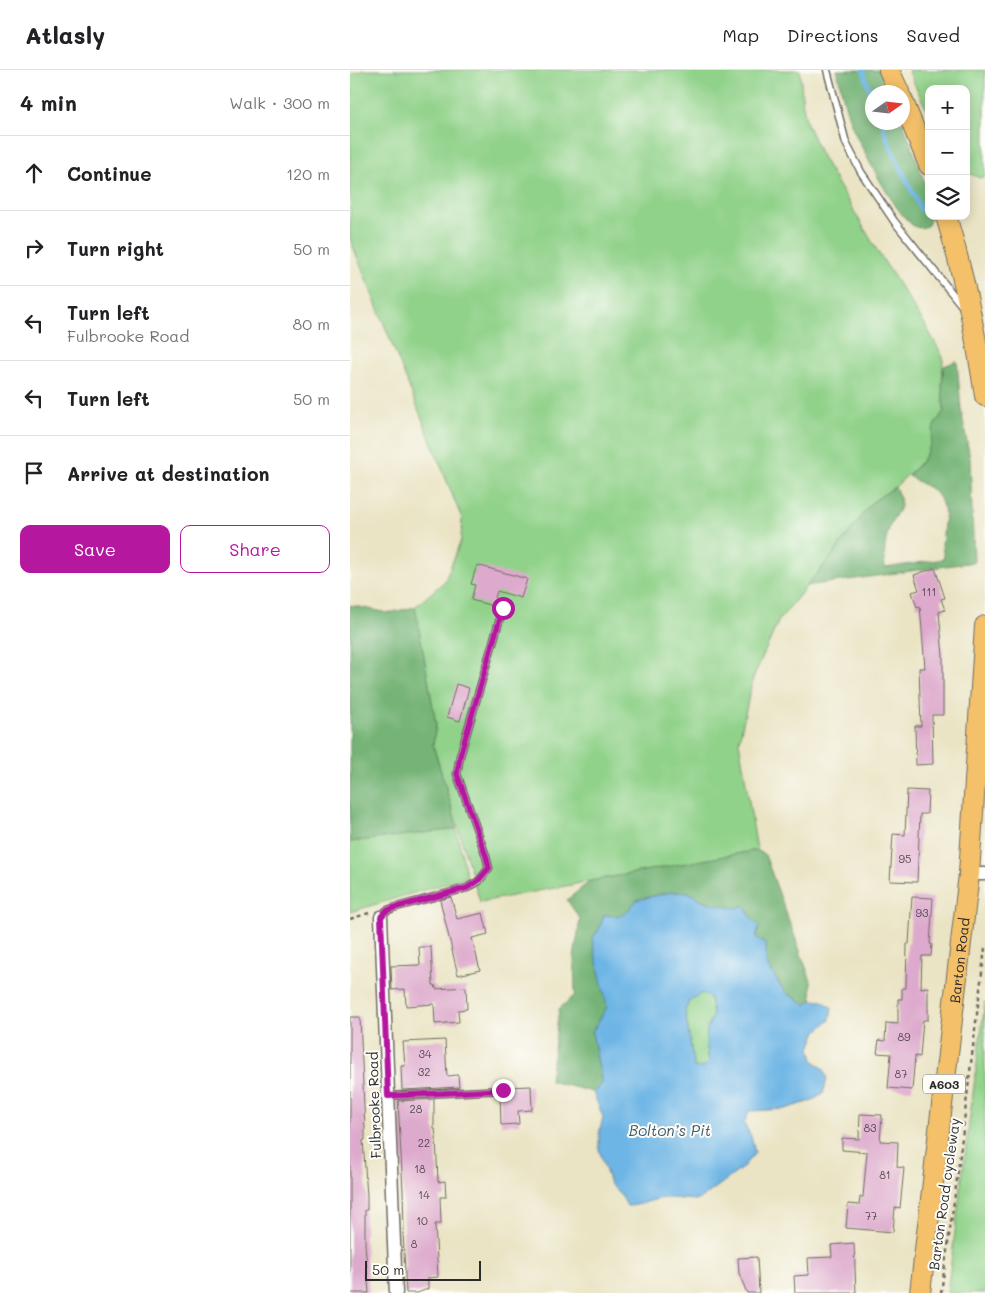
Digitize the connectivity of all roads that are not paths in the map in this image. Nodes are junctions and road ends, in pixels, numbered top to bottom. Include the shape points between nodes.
1 (827, 70) edge
2 (889, 70) edge
3 (896, 85) edge
4 (910, 118) edge
5 (925, 154) edge
6 (947, 220) edge
7 (972, 317) junction
8 (985, 396) edge
9 (503, 608) dead end
10 (985, 626) edge
11 (977, 874) edge
12 (381, 917) joint
13 (503, 1090) dead end
14 (388, 1096) junction
15 (396, 1293) edge
16 (920, 1293) edge

1 - 7 lane via 846,142 862,172 894,221
2 - 3 main road
4 - 5 main road
6 - 7 main road
7 - 8 main road
9 - 12 lane via 457,774 489,868 467,888 393,908
10 - 11 main road, Barton Road / A603
11 - 16 main road, Barton Road / A603
12 - 14 street, Fulbrooke Road
13 - 14 lane
14 - 15 street, Fulbrooke Road

